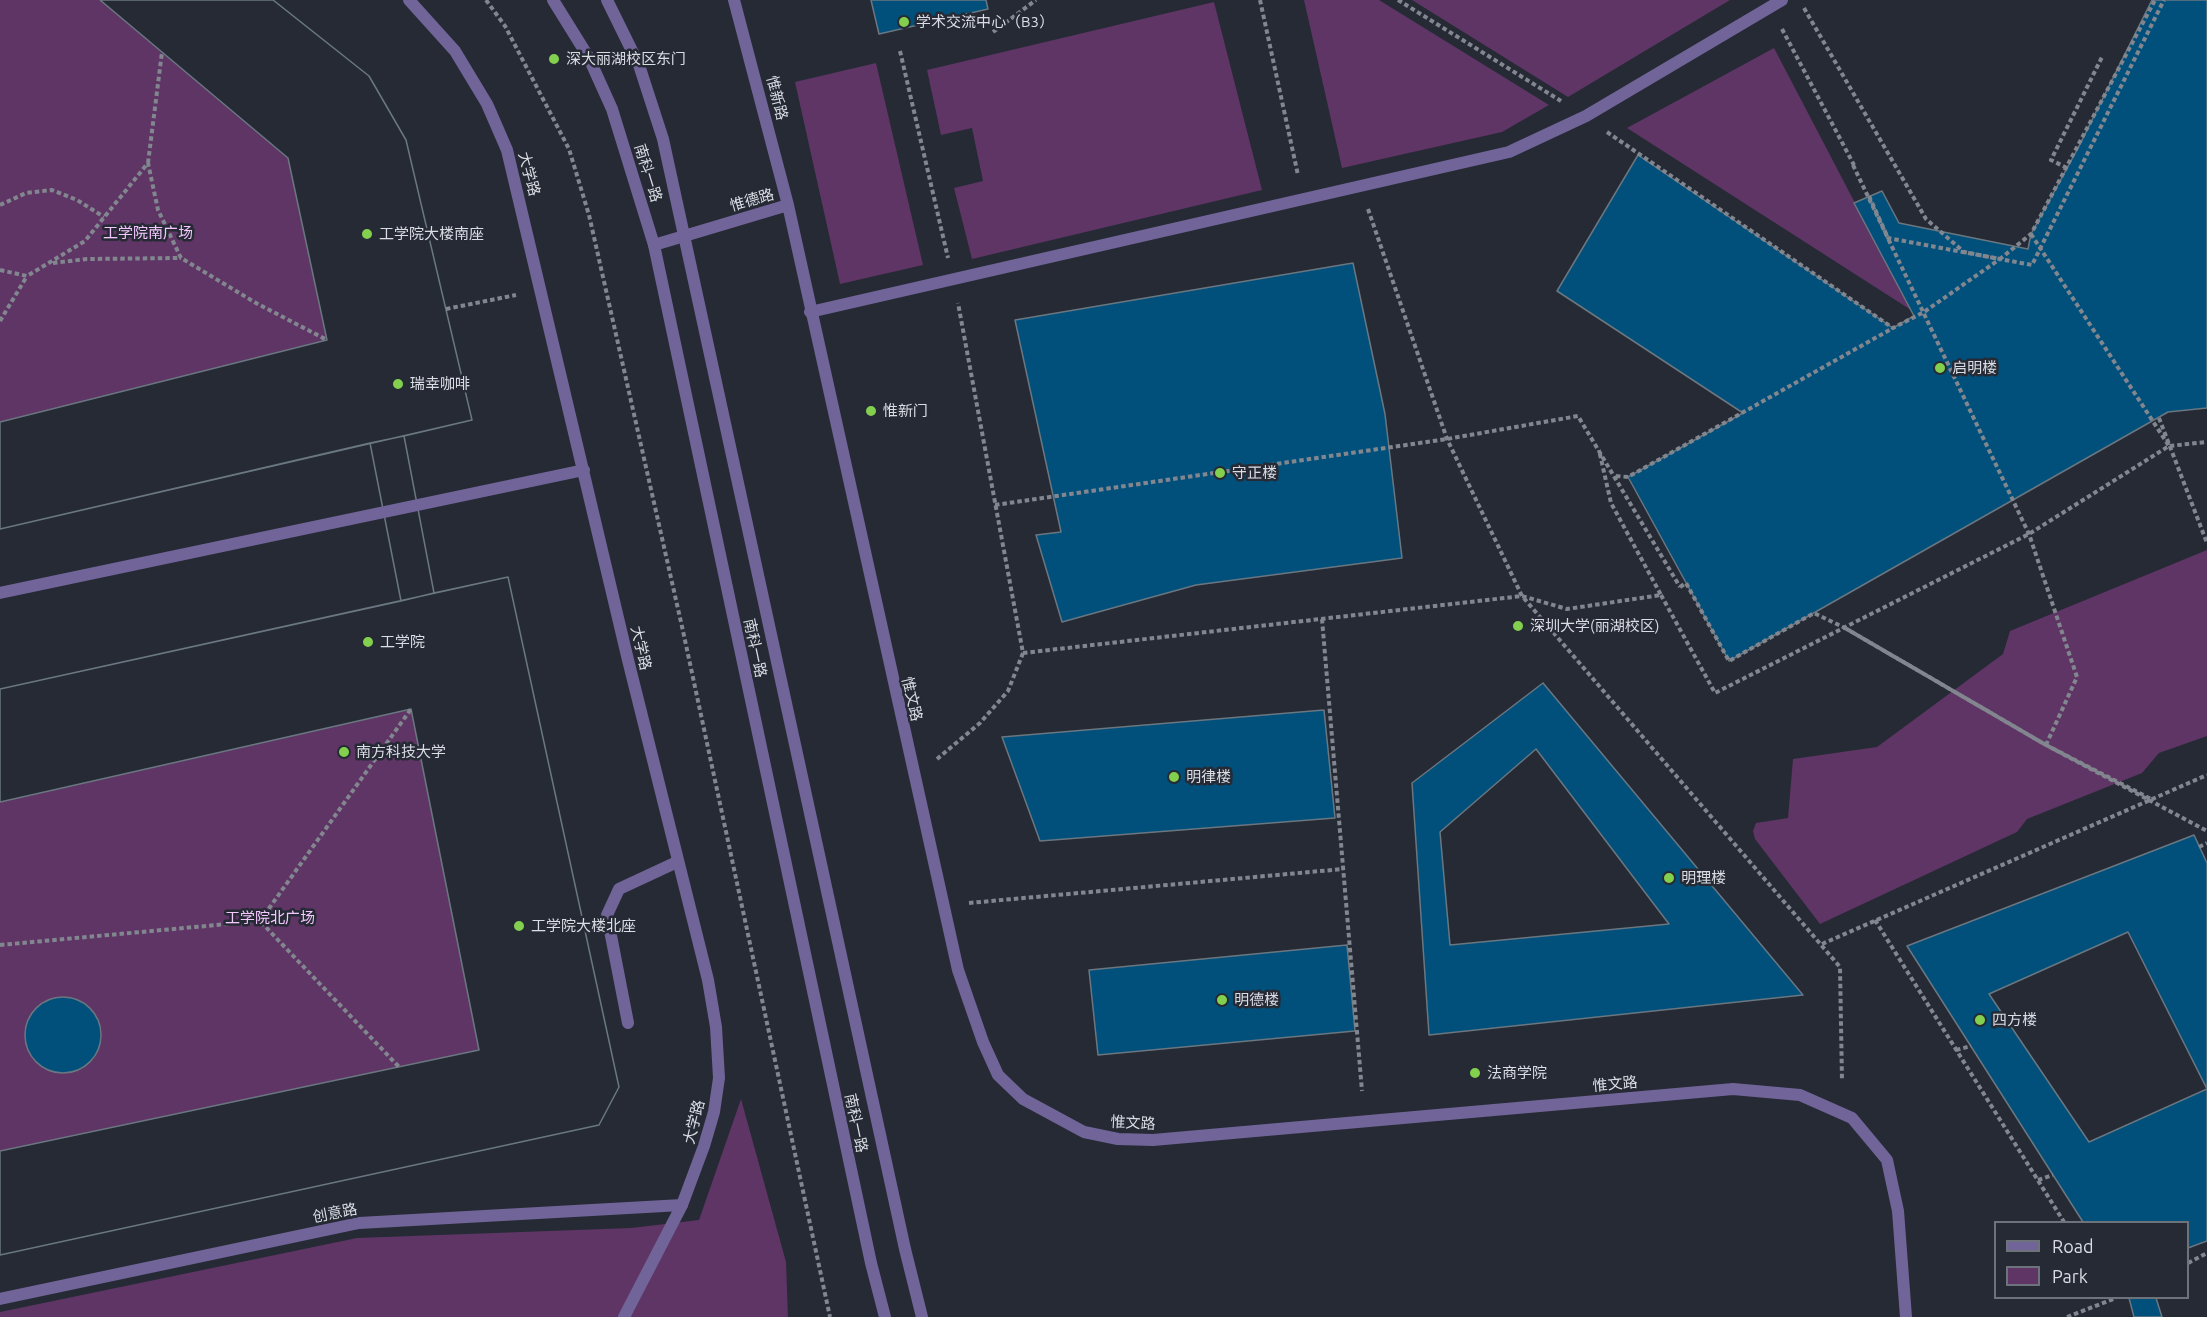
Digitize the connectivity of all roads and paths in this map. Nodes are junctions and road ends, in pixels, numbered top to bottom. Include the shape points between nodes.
1 (409, 0) edge
2 (486, 0) edge
3 (553, 0) edge
4 (607, 0) edge
5 (734, 0) edge
6 (1036, 0) edge
7 (1260, 0) edge
8 (1398, 0) edge
9 (1782, 0) edge
10 (1799, 0) edge
11 (2155, 0) edge
12 (2164, 0) edge
13 (1770, 7) junction
14 (993, 32) dead end
15 (900, 51) dead end
16 (162, 52) dead end
17 (2102, 57) dead end
18 (1586, 117) junction
19 (148, 163) junction
20 (1853, 165) junction
21 (2067, 168) junction
22 (1360, 186) junction
23 (1304, 199) junction
24 (0, 205) edge
25 (788, 205) junction
26 (104, 217) junction
27 (2031, 234) junction
28 (686, 235) junction
29 (654, 245) junction
30 (181, 258) junction
31 (2001, 259) junction
32 (48, 264) junction
33 (0, 270) edge
34 (27, 276) junction
35 (953, 280) junction
36 (541, 290) junction
37 (446, 309) dead end
38 (810, 312) junction
39 (1924, 312) junction
40 (0, 321) edge
41 (1893, 328) junction
42 (327, 340) dead end
43 (2159, 418) dead end
44 (1447, 439) junction
45 (2207, 442) edge
46 (2169, 446) junction
47 (1599, 450) junction
48 (584, 470) junction
49 (1616, 476) junction
50 (995, 505) junction
51 (2029, 534) junction
52 (2207, 543) edge
53 (0, 593) edge
54 (1661, 595) junction
55 (1522, 596) junction
56 (1322, 619) junction
57 (1845, 628) junction
58 (1023, 652) junction
59 (411, 709) dead end
60 (2046, 745) junction
61 (937, 759) dead end
62 (2207, 775) edge
63 (2130, 788) junction
64 (2152, 799) junction
65 (2207, 831) edge
66 (2207, 843) edge
67 (2199, 847) dead end
68 (677, 862) junction
69 (1343, 869) junction
70 (969, 903) dead end
71 (1875, 920) junction
72 (260, 921) junction
73 (1822, 944) junction
74 (0, 945) edge
75 (628, 1023) dead end
76 (1971, 1046) dead end
77 (1956, 1050) junction
78 (399, 1067) dead end
79 (1842, 1081) dead end
80 (1362, 1091) dead end
81 (2053, 1175) dead end
82 (2038, 1180) junction
83 (682, 1205) junction
84 (2063, 1221) edge
85 (2207, 1253) edge
86 (2189, 1262) edge
87 (0, 1299) edge
88 (2111, 1299) edge
89 (2086, 1310) junction
90 (624, 1317) edge
91 (830, 1317) edge
92 (885, 1317) edge
93 (922, 1317) edge
94 (1906, 1317) edge
95 (2067, 1317) edge
96 (2087, 1317) edge

1 - 36 street, 大学路 via 455,51 487,104 507,150
2 - 91 path via 564,138 589,215 686,643
3 - 29 street, 南科一路 via 589,58 612,110
4 - 28 street, 南科一路 via 639,65 663,138
5 - 25 street, 惟新路
6 - 14 path
7 - 23 path
8 - 18 path
9 - 13 street
10 - 31 path via 1926,219 1964,252
11 - 21 path
12 - 31 path, bridge via 2032,265
13 - 18 street
13 - 20 path
15 - 35 path
16 - 19 path
17 - 21 path via 2051,160
18 - 22 street via 1509,152
18 - 41 path
19 - 26 path
19 - 30 path via 158,210
20 - 31 path, bridge via 1888,238
20 - 39 path
21 - 27 path
22 - 23 street
22 - 44 path
23 - 35 street
24 - 26 path via 26,193 52,190
25 - 28 street, 惟德路
25 - 38 street, 惟德路
26 - 32 path via 85,241
27 - 31 path
27 - 46 path
28 - 29 street, 惟德路
28 - 93 street, 南科一路
29 - 92 street, 南科一路
30 - 32 path via 87,259
30 - 42 path
31 - 39 path
32 - 34 path
33 - 34 path
34 - 40 path
35 - 38 street
35 - 50 path
36 - 37 path
36 - 48 street, 大学路
38 - 94 street, 惟文路 via 958,970 998,1075 1023,1099 1083,1132 1153,1140 1732,1089 1800,1095 1852,1118 1887,1160 1898,1211
39 - 41 path
39 - 51 path
41 - 49 path via 1628,477
43 - 46 path, bridge
44 - 47 path via 1578,416
44 - 50 path
44 - 55 path
45 - 46 path
46 - 51 path
46 - 52 path, bridge
47 - 49 path
47 - 54 path via 1611,502
48 - 53 street
48 - 68 street, 大学路
49 - 57 path, bridge via 1680,587 1686,583 1729,661 1814,614
50 - 58 path
51 - 57 path
51 - 60 path via 2077,677
54 - 55 path via 1567,609
54 - 57 path via 1715,693
55 - 56 path
55 - 73 path
56 - 58 path
56 - 69 path
57 - 60 path
58 - 61 path via 1008,691 980,723
59 - 72 path
60 - 63 path
62 - 64 path
63 - 64 path
63 - 65 path, bridge
64 - 71 path
66 - 67 path
68 - 75 street via 620,889 607,915
68 - 83 street, 大学路 via 708,980 719,1078 711,1124
69 - 70 path
69 - 80 path
71 - 73 path
71 - 77 path
72 - 74 path
72 - 78 path
73 - 79 path via 1840,967
76 - 77 path
77 - 82 path
81 - 82 path
82 - 84 path
83 - 87 street, 创意路 via 359,1223
83 - 90 street, 大学路
85 - 86 path
88 - 89 path
89 - 95 path
89 - 96 path

